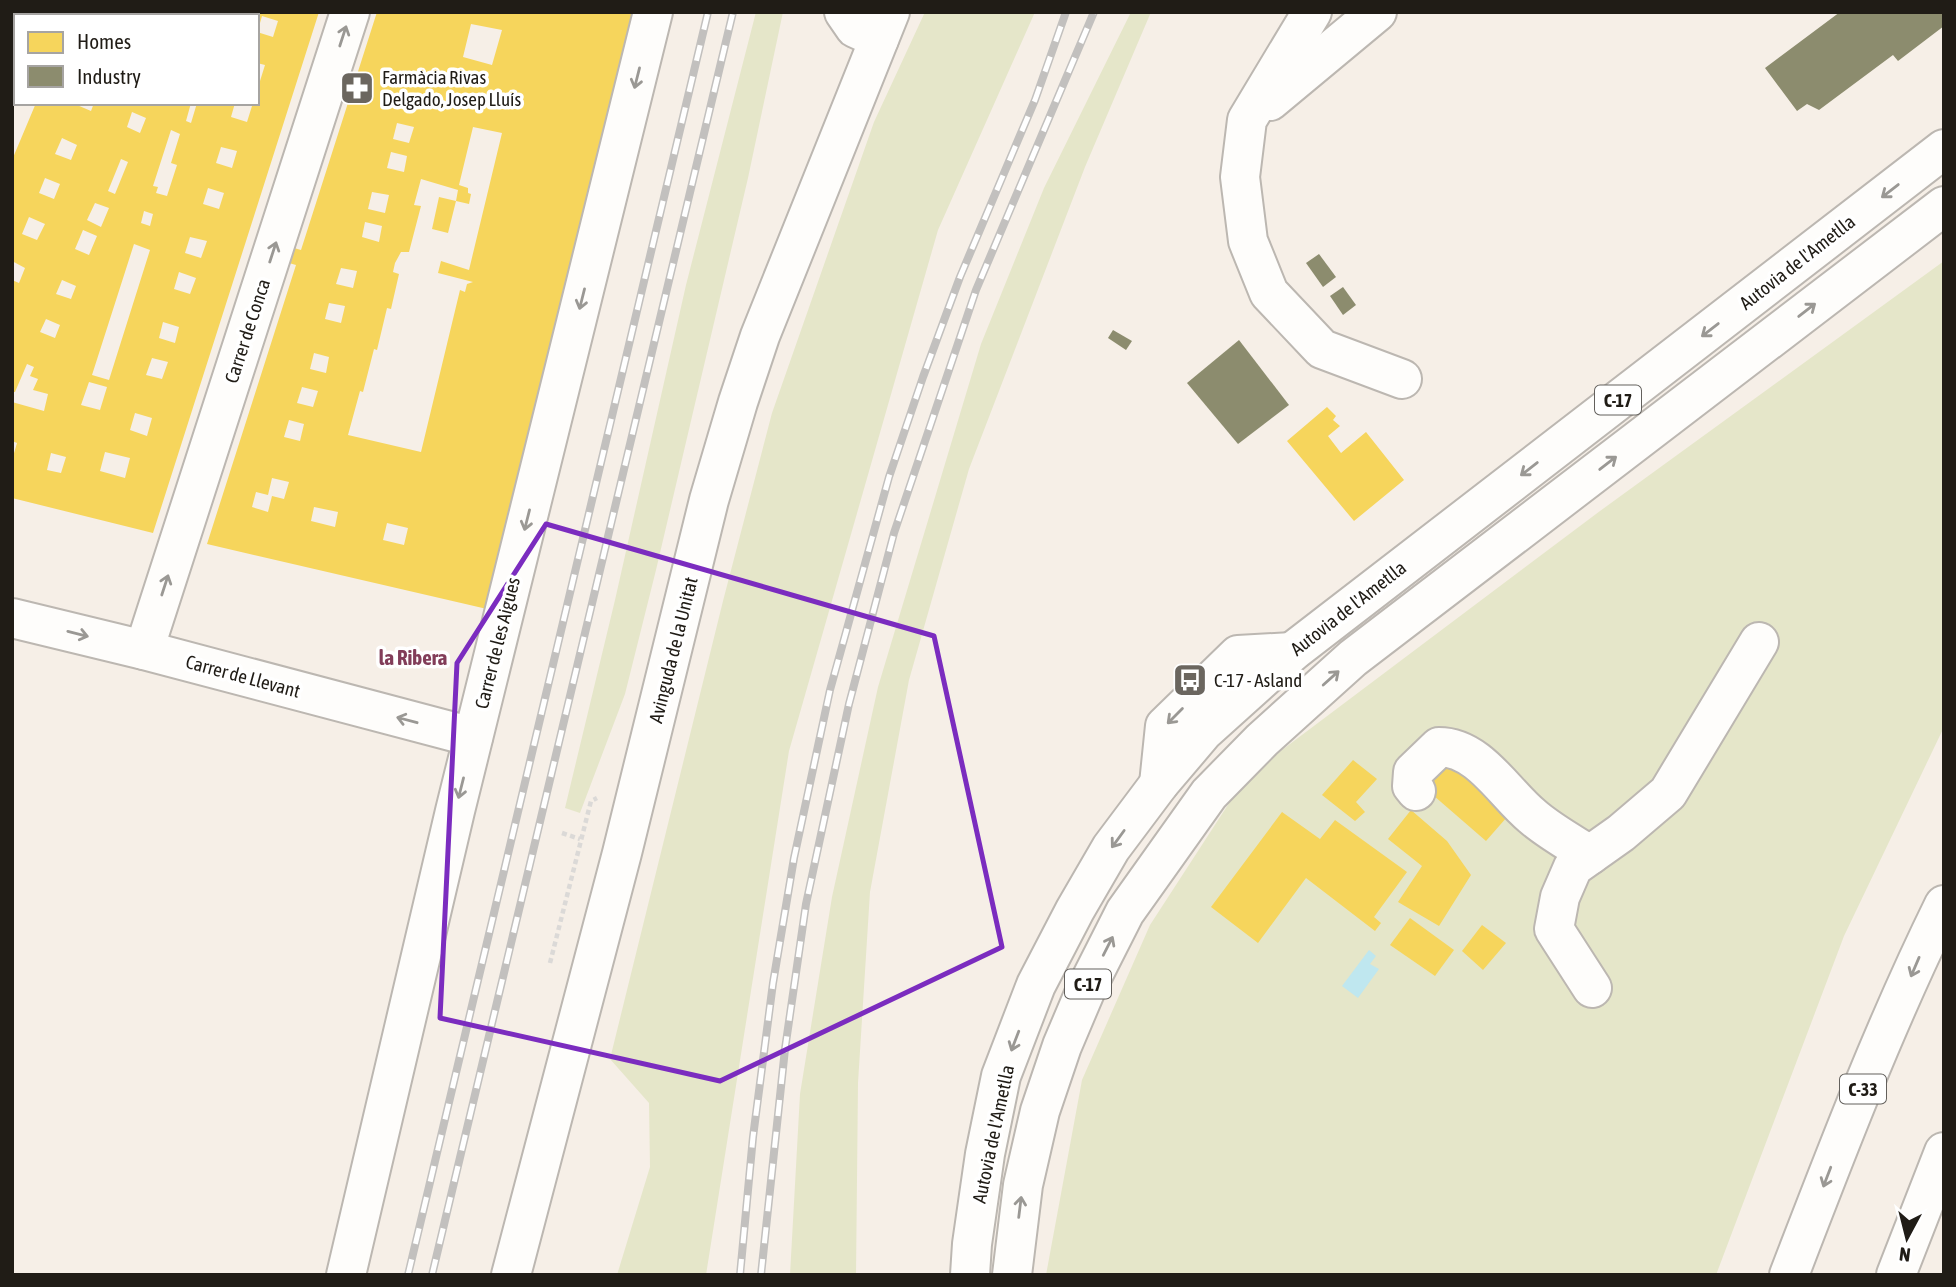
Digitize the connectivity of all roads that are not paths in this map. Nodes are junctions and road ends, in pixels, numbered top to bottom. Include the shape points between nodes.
1 (350, 12) edge
2 (653, 12) edge
3 (845, 12) edge
4 (1312, 12) edge
5 (1377, 12) edge
6 (885, 26) edge
7 (1247, 120) junction
8 (1944, 149) edge
9 (1944, 206) edge
10 (1944, 231) edge
11 (1891, 245) junction
12 (1402, 379) dead end
13 (12, 618) edge
14 (1759, 642) dead end
15 (144, 650) junction
16 (473, 737) junction
17 (1416, 791) dead end
18 (1590, 855) junction
19 (1944, 905) edge
20 (1592, 988) dead end
21 (1944, 1152) edge
22 (346, 1275) edge
23 (511, 1275) edge
24 (970, 1275) edge
25 (1012, 1275) edge
26 (1789, 1275) edge
27 (1896, 1275) edge

15 -> 1 main road, Carrer de Conca
2 -> 16 main road, Carrer de les Aigues
3 - 6 main road, Avinguda de la Unitat via 855,29
4 - 7 main road
5 - 7 main road
6 - 23 main road, Avinguda de la Unitat via 760,336 738,402
7 - 12 main road via 1240,177 1248,241 1269,293 1322,349
8 -> 24 main road, Autovia de l'Ametlla / C-17 via 1292,652 1204,731 1105,859 1031,998 1001,1076 985,1154
9 - 11 main road, Autovia de l'Ametlla / C-17
10 - 11 main road
25 -> 11 main road, Autovia de l'Ametlla / C-17 via 1023,1185 1040,1111 1062,1046 1125,912 1209,794 1353,658
13 -> 15 main road, Carrer de Llevant
14 - 18 main road via 1668,793
16 -> 15 main road, Carrer de Llevant
16 -> 22 main road, Carrer de les Aigues
17 - 18 main road via 1413,772 1439,747 1452,747 1471,756 1532,817
18 - 20 main road via 1573,867 1560,897 1554,929
19 -> 26 main road, C-33 via 1839,1145
21 - 27 main road

